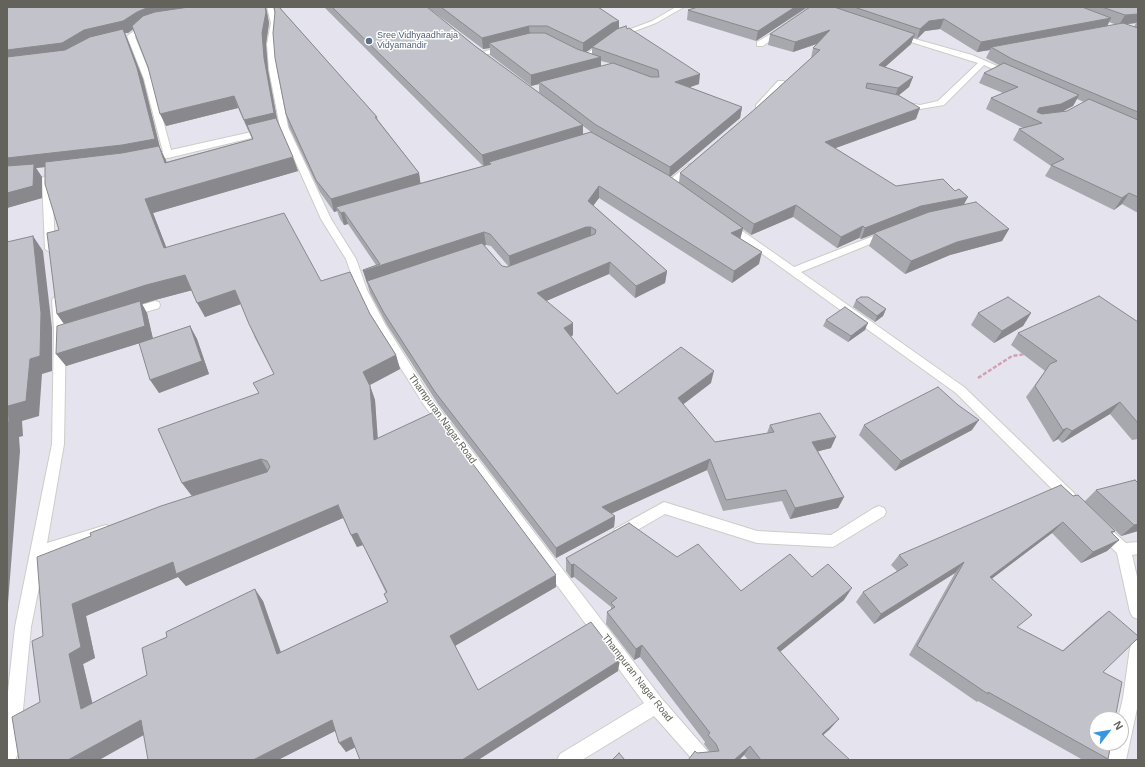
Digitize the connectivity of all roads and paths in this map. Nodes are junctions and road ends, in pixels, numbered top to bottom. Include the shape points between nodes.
1 (270, 7) edge
2 (681, 7) edge
3 (157, 20) edge
4 (790, 24) edge
5 (892, 34) edge
6 (516, 44) edge
7 (760, 44) edge
8 (983, 58) junction
9 (585, 59) edge
10 (492, 64) edge
11 (1019, 78) edge
12 (781, 83) edge
13 (890, 102) edge
14 (755, 112) edge
15 (284, 127) junction
16 (168, 155) junction
17 (137, 160) edge
18 (695, 163) edge
19 (47, 172) edge
20 (659, 178) edge
21 (722, 221) edge
22 (899, 229) edge
23 (51, 258) edge
24 (793, 271) junction
25 (55, 289) edge
26 (155, 305) dead end
27 (118, 317) edge
28 (74, 331) edge
29 (60, 336) junction
30 (1027, 353) edge
31 (960, 390) junction
32 (1078, 506) edge
33 (879, 512) dead end
34 (1094, 523) edge
35 (120, 526) edge
36 (609, 539) edge
37 (1138, 548) edge
38 (1122, 550) junction
39 (39, 552) junction
40 (568, 562) edge
41 (554, 570) junction
42 (1138, 612) edge
43 (1138, 648) edge
44 (656, 705) junction
45 (1128, 711) edge
46 (7, 759) edge
47 (566, 760) edge
48 (704, 760) edge

1 - 15 street, Thampuran Nagar Road via 274,23 271,44 273,70
2 - 9 street via 654,22 614,37
3 - 16 street via 127,37 148,79
4 - 7 street
5 - 8 street via 969,57
6 - 10 street via 476,51
8 - 11 street
8 - 13 street via 941,103 920,107
12 - 14 street
15 - 16 street
15 - 41 street, Thampuran Nagar Road via 351,260 381,327 428,402
16 - 17 street
18 - 20 street via 674,186
19 - 23 street
21 - 24 street
22 - 24 street
24 - 31 street
25 - 29 street
26 - 27 street
28 - 29 street
29 - 39 street via 58,444
30 - 31 path via 1012,356
31 - 32 street
33 - 36 street via 832,541 757,537 664,508
34 - 38 street
35 - 39 street
37 - 38 street
38 - 42 street
39 - 46 street via 23,627 10,751
40 - 41 street
41 - 44 street, Thampuran Nagar Road
43 - 45 street
44 - 47 street
44 - 48 street, Thampuran Nagar Road

